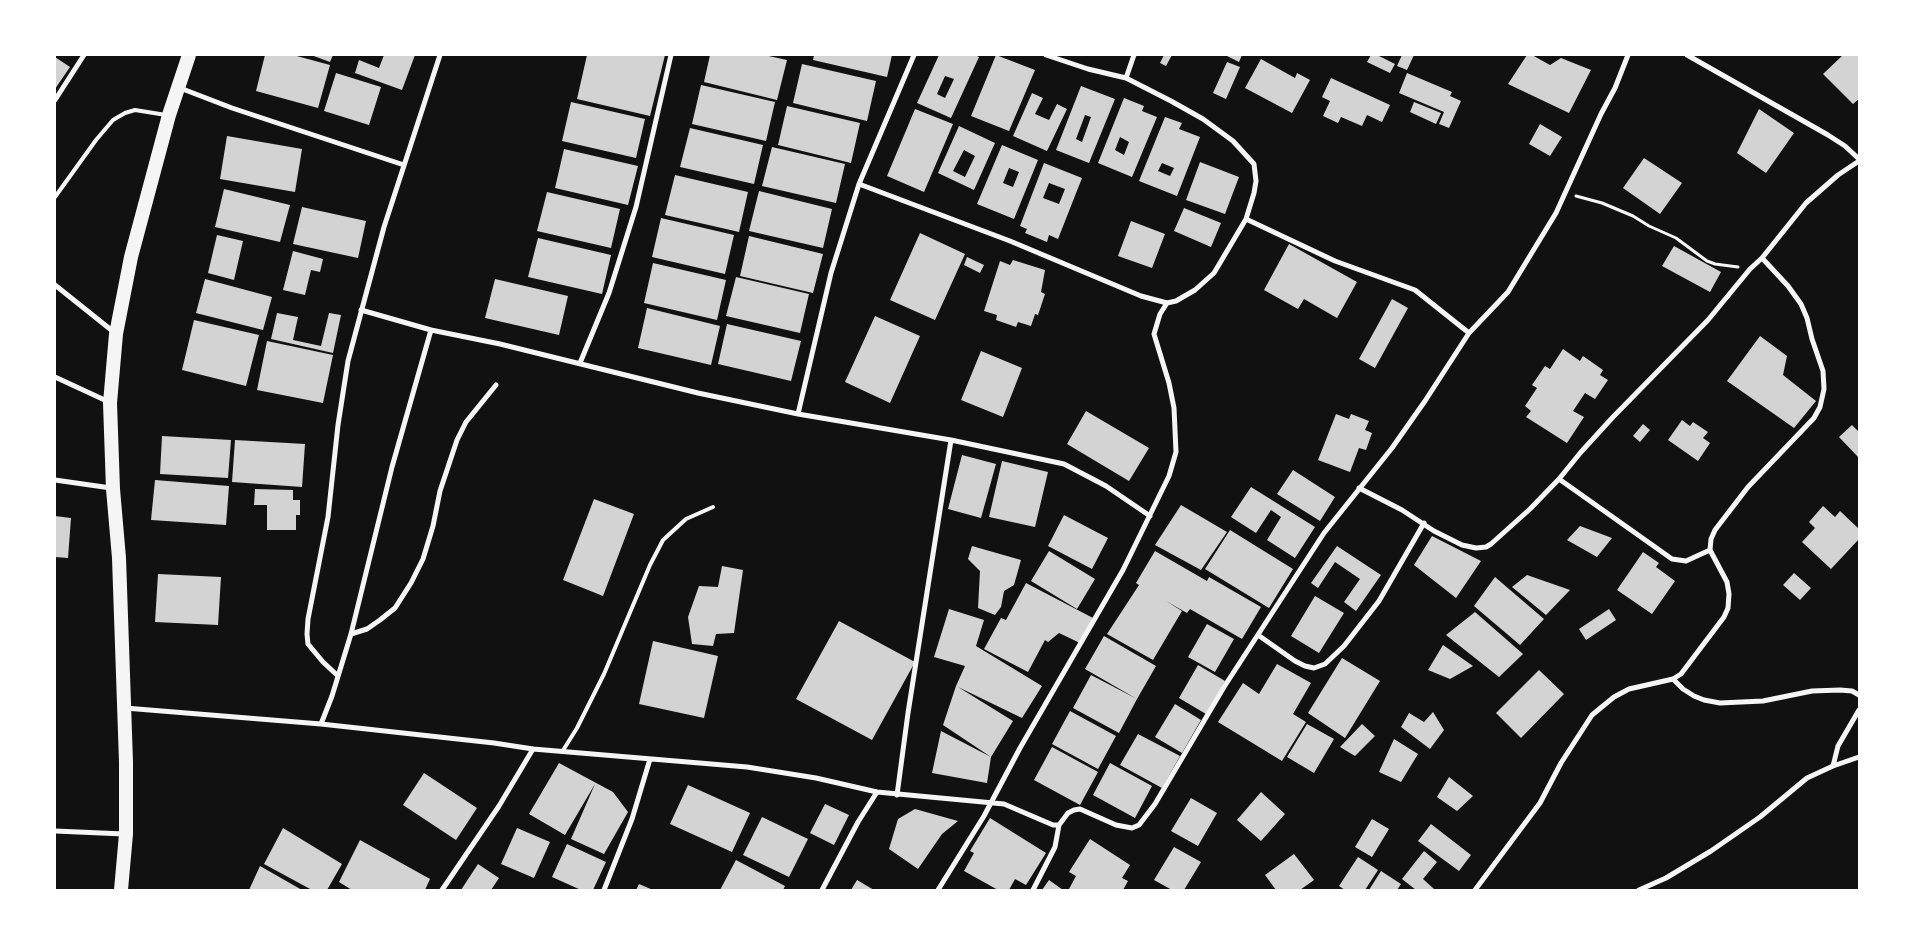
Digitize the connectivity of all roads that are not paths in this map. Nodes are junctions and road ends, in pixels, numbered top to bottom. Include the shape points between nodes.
1 (84, 55) edge
2 (189, 55) edge
3 (440, 55) edge
4 (671, 55) edge
5 (914, 55) edge
6 (1046, 55) edge
7 (1134, 55) edge
8 (1628, 55) edge
9 (1687, 55) edge
10 (1126, 78) junction
11 (178, 87) junction
12 (55, 100) edge
13 (168, 115) junction
14 (1859, 160) edge
15 (404, 165) junction
16 (859, 184) junction
17 (55, 198) edge
18 (1246, 219) junction
19 (1762, 258) junction
20 (55, 285) edge
21 (1167, 303) junction
22 (361, 310) junction
23 (431, 330) junction
24 (1469, 333) junction
25 (116, 334) junction
26 (580, 363) junction
27 (55, 377) edge
28 (496, 385) dead end
29 (110, 403) junction
30 (798, 414) junction
31 (951, 440) junction
32 (1559, 479) junction
33 (55, 480) edge
34 (113, 488) junction
35 (1359, 488) junction
36 (713, 507) dead end
37 (1150, 516) junction
38 (1424, 523) junction
39 (1710, 550) junction
40 (351, 634) junction
41 (1258, 635) junction
42 (338, 676) junction
43 (1673, 679) junction
44 (1859, 694) edge
45 (124, 708) junction
46 (1859, 710) edge
47 (321, 724) junction
48 (533, 750) junction
49 (562, 752) junction
50 (1859, 757) edge
51 (650, 759) junction
52 (1833, 766) junction
53 (877, 792) junction
54 (897, 794) junction
55 (990, 803) junction
56 (1059, 825) junction
57 (55, 832) edge
58 (126, 834) junction
59 (121, 890) edge
60 (442, 890) edge
61 (604, 890) edge
62 (822, 890) edge
63 (938, 890) edge
64 (1033, 890) edge
65 (1476, 890) edge
66 (1639, 890) edge

1 - 12 street
2 - 11 highway
3 - 15 street
4 - 26 street via 636,207 609,293
5 - 16 street
6 - 10 street
7 - 10 street
8 - 24 street via 1556,213 1508,292
9 - 14 street via 1828,135
10 - 18 street via 1203,119 1248,156 1254,164 1256,181
11 - 13 highway
11 - 15 street
13 - 17 lane via 135,110 114,120
13 - 25 highway via 131,257
14 - 19 street via 1806,203
15 - 22 street
16 - 21 street via 1010,241 1141,296
16 - 30 street via 831,273
18 - 21 street via 1214,273 1195,290
18 - 24 street via 1335,261 1415,290
19 - 32 street via 1708,320 1613,416
19 - 39 street via 1788,286 1808,318 1823,371 1824,389 1814,418 1734,504 1715,530
20 - 25 street
21 - 37 street via 1157,320 1154,334 1174,408 1176,452 1169,476
22 - 23 street
22 - 42 street via 348,361 328,517 307,634 308,644
23 - 26 street
23 - 40 street via 392,467
24 - 35 street via 1392,448
25 - 29 highway
26 - 30 street
27 - 29 street
28 - 40 street via 466,422 457,440 423,559 411,583 395,608 367,629
29 - 34 highway
30 - 31 street
31 - 37 street via 1064,464 1106,486
31 - 54 street
32 - 38 street via 1486,547 1462,545
32 - 39 street via 1672,559 1686,561
33 - 34 street
34 - 45 highway
35 - 38 street
35 - 41 street via 1324,533
36 - 49 lane via 686,519 663,540 604,674
37 - 55 street via 1123,570
38 - 41 street via 1379,601 1344,646 1325,664 1314,668 1305,666
39 - 43 street via 1727,582 1728,608 1687,668
40 - 42 street
41 - 56 street via 1139,825 1132,828 1116,824 1080,809 1068,813
42 - 47 street
43 - 44 street via 1694,696 1720,703 1762,701 1812,691 1840,690
43 - 65 street via 1629,688 1592,715 1540,803
45 - 47 street
45 - 58 highway
46 - 52 street via 1838,746
47 - 48 street
48 - 49 street
48 - 60 street
49 - 51 street
50 - 52 street
51 - 53 street via 764,769
51 - 61 street via 632,819
52 - 66 street via 1807,778 1760,817 1688,866
53 - 54 street
53 - 62 street
54 - 55 street
55 - 56 street via 1010,806 1049,824
55 - 63 street
56 - 64 street via 1055,847
57 - 58 street
58 - 59 highway

